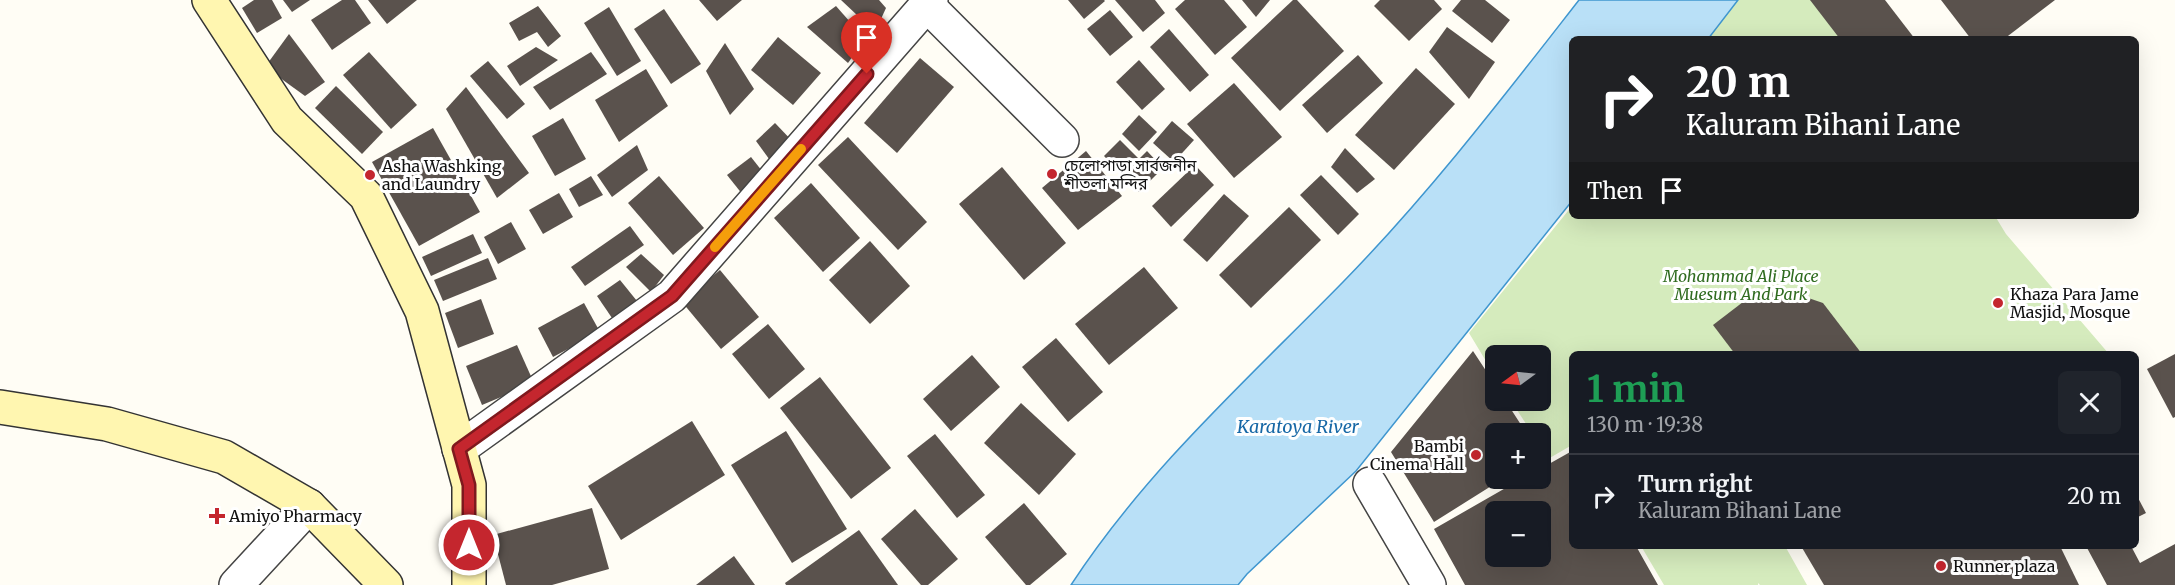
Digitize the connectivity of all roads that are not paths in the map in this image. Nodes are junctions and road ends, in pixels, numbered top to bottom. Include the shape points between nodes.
1 (209, 0) edge
2 (929, 3) edge
3 (1062, 140) dead end
4 (0, 407) edge
5 (459, 449) junction
6 (1371, 484) dead end
7 (309, 506) junction
8 (236, 585) edge
9 (386, 585) edge
10 (469, 585) edge
11 (1430, 585) edge

1 - 5 main road via 287,120 366,196 422,311
2 - 3 street
2 - 5 street via 672,296
4 - 7 main road via 107,424 224,457
5 - 10 main road via 469,485
6 - 11 street
7 - 8 street
7 - 9 main road

